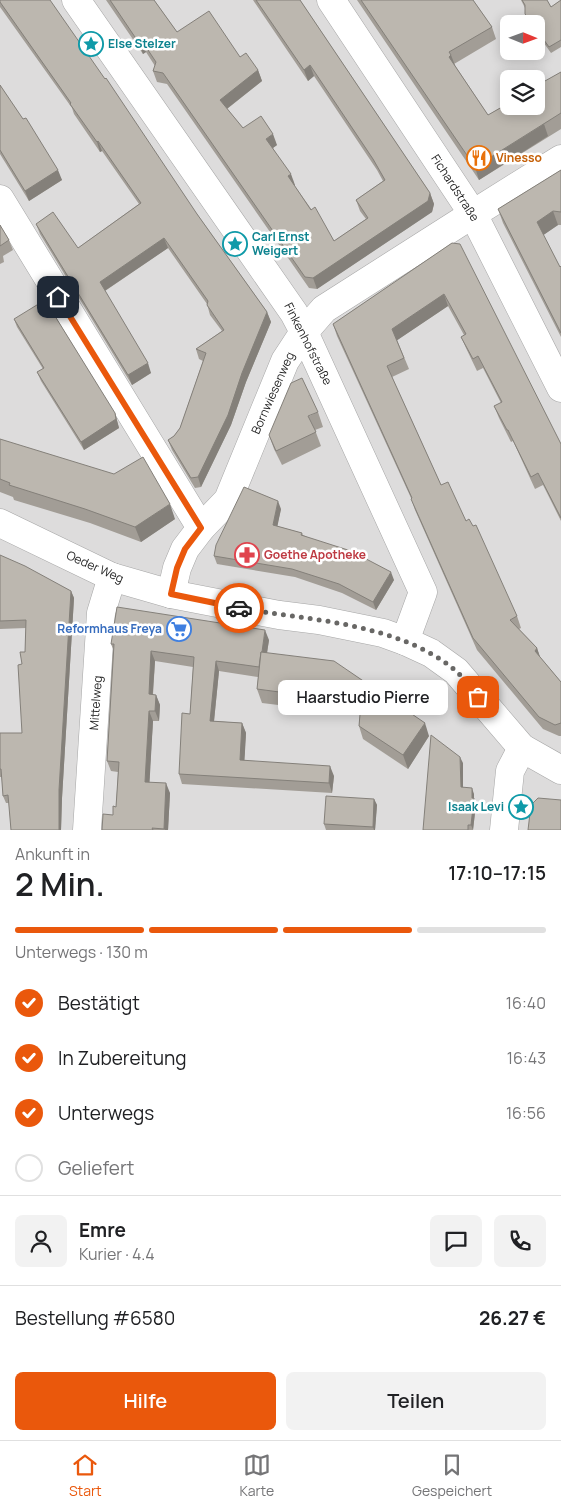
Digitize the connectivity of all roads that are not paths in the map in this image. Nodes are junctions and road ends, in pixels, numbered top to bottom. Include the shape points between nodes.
1 (76, 0) edge
2 (330, 0) edge
3 (561, 160) edge
4 (0, 199) edge
5 (473, 214) junction
6 (304, 332) junction
7 (561, 388) edge
8 (0, 523) edge
9 (201, 528) junction
10 (112, 577) junction
11 (171, 594) junction
12 (405, 641) junction
13 (522, 748) junction
14 (561, 770) edge
15 (87, 830) edge
16 (504, 830) edge

1 - 6 street, Finkenhofstraße via 294,313
2 - 5 street, Fichardstraße
3 - 5 street, Bornwiesenweg
4 - 9 street
5 - 6 street, Bornwiesenweg via 324,309
5 - 7 street, Fichardstraße
6 - 9 street, Bornwiesenweg via 285,360 228,500
6 - 12 street, Finkenhofstraße via 423,592
8 - 10 street, Oeder Weg
9 - 11 street, Bornwiesenweg via 185,549
10 - 11 street, Oeder Weg
10 - 15 street, Mittelweg via 101,613
11 - 12 street, Oeder Weg via 319,620 383,633
12 - 13 street, Oeder Weg via 431,653 456,671
13 - 14 street, Oeder Weg
13 - 16 street via 510,771

